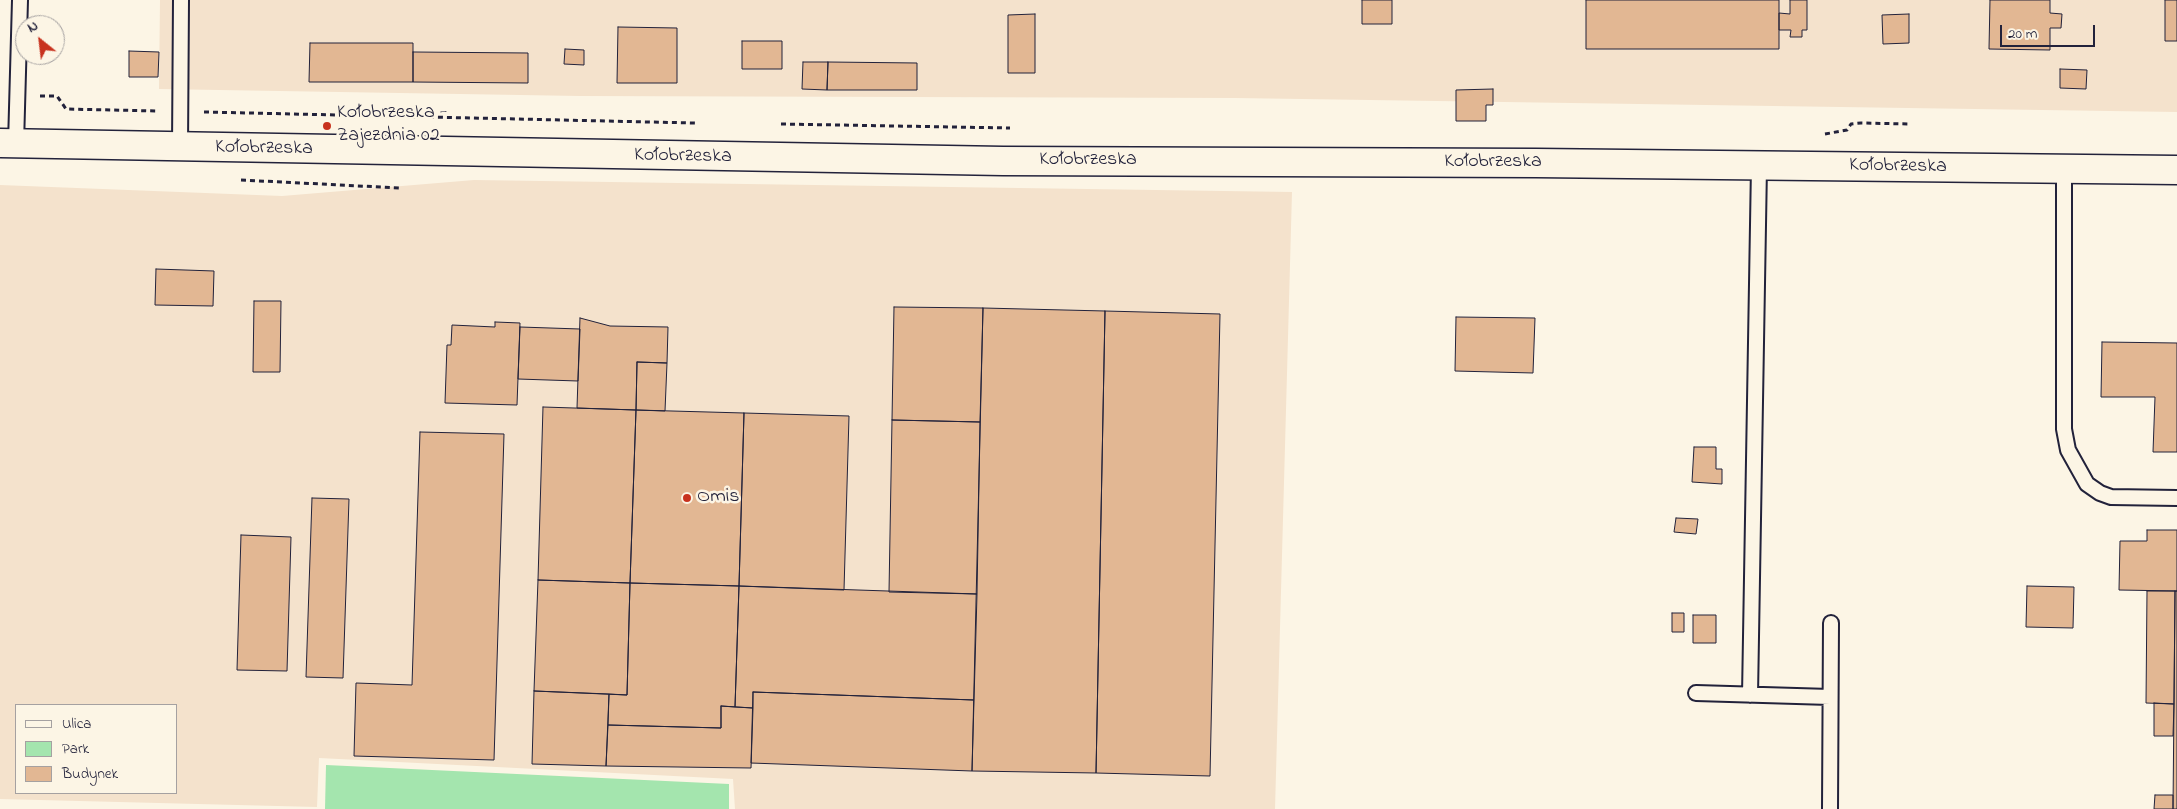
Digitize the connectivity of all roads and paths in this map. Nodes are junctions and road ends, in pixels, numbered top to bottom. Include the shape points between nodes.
1 (20, 0) edge
2 (182, 0) edge
3 (17, 96) junction
4 (181, 112) junction
5 (696, 123) dead end
6 (774, 124) dead end
7 (1910, 124) dead end
8 (1019, 128) dead end
9 (1821, 135) dead end
10 (8, 143) edge
11 (180, 147) junction
12 (1759, 166) junction
13 (2064, 168) junction
14 (2177, 170) edge
15 (232, 178) dead end
16 (400, 188) dead end
17 (2177, 498) edge
18 (1831, 623) dead end
19 (1696, 693) dead end
20 (1750, 695) junction
21 (1830, 697) junction
22 (1830, 809) edge

1 - 3 lane
2 - 4 lane
3 - 4 path via 57,96 66,109 76,110
3 - 10 lane
4 - 5 path
4 - 11 lane
6 - 8 path
7 - 9 path via 1851,124 1847,130
10 - 11 street, Kołobrzeska
11 - 12 street, Kołobrzeska via 1003,161
12 - 13 street, Kołobrzeska
12 - 20 lane
13 - 14 street, Kołobrzeska
13 - 17 lane via 2064,419 2068,450 2087,484 2100,493
15 - 16 path via 256,182
18 - 21 lane
19 - 20 lane
20 - 21 lane
21 - 22 lane

